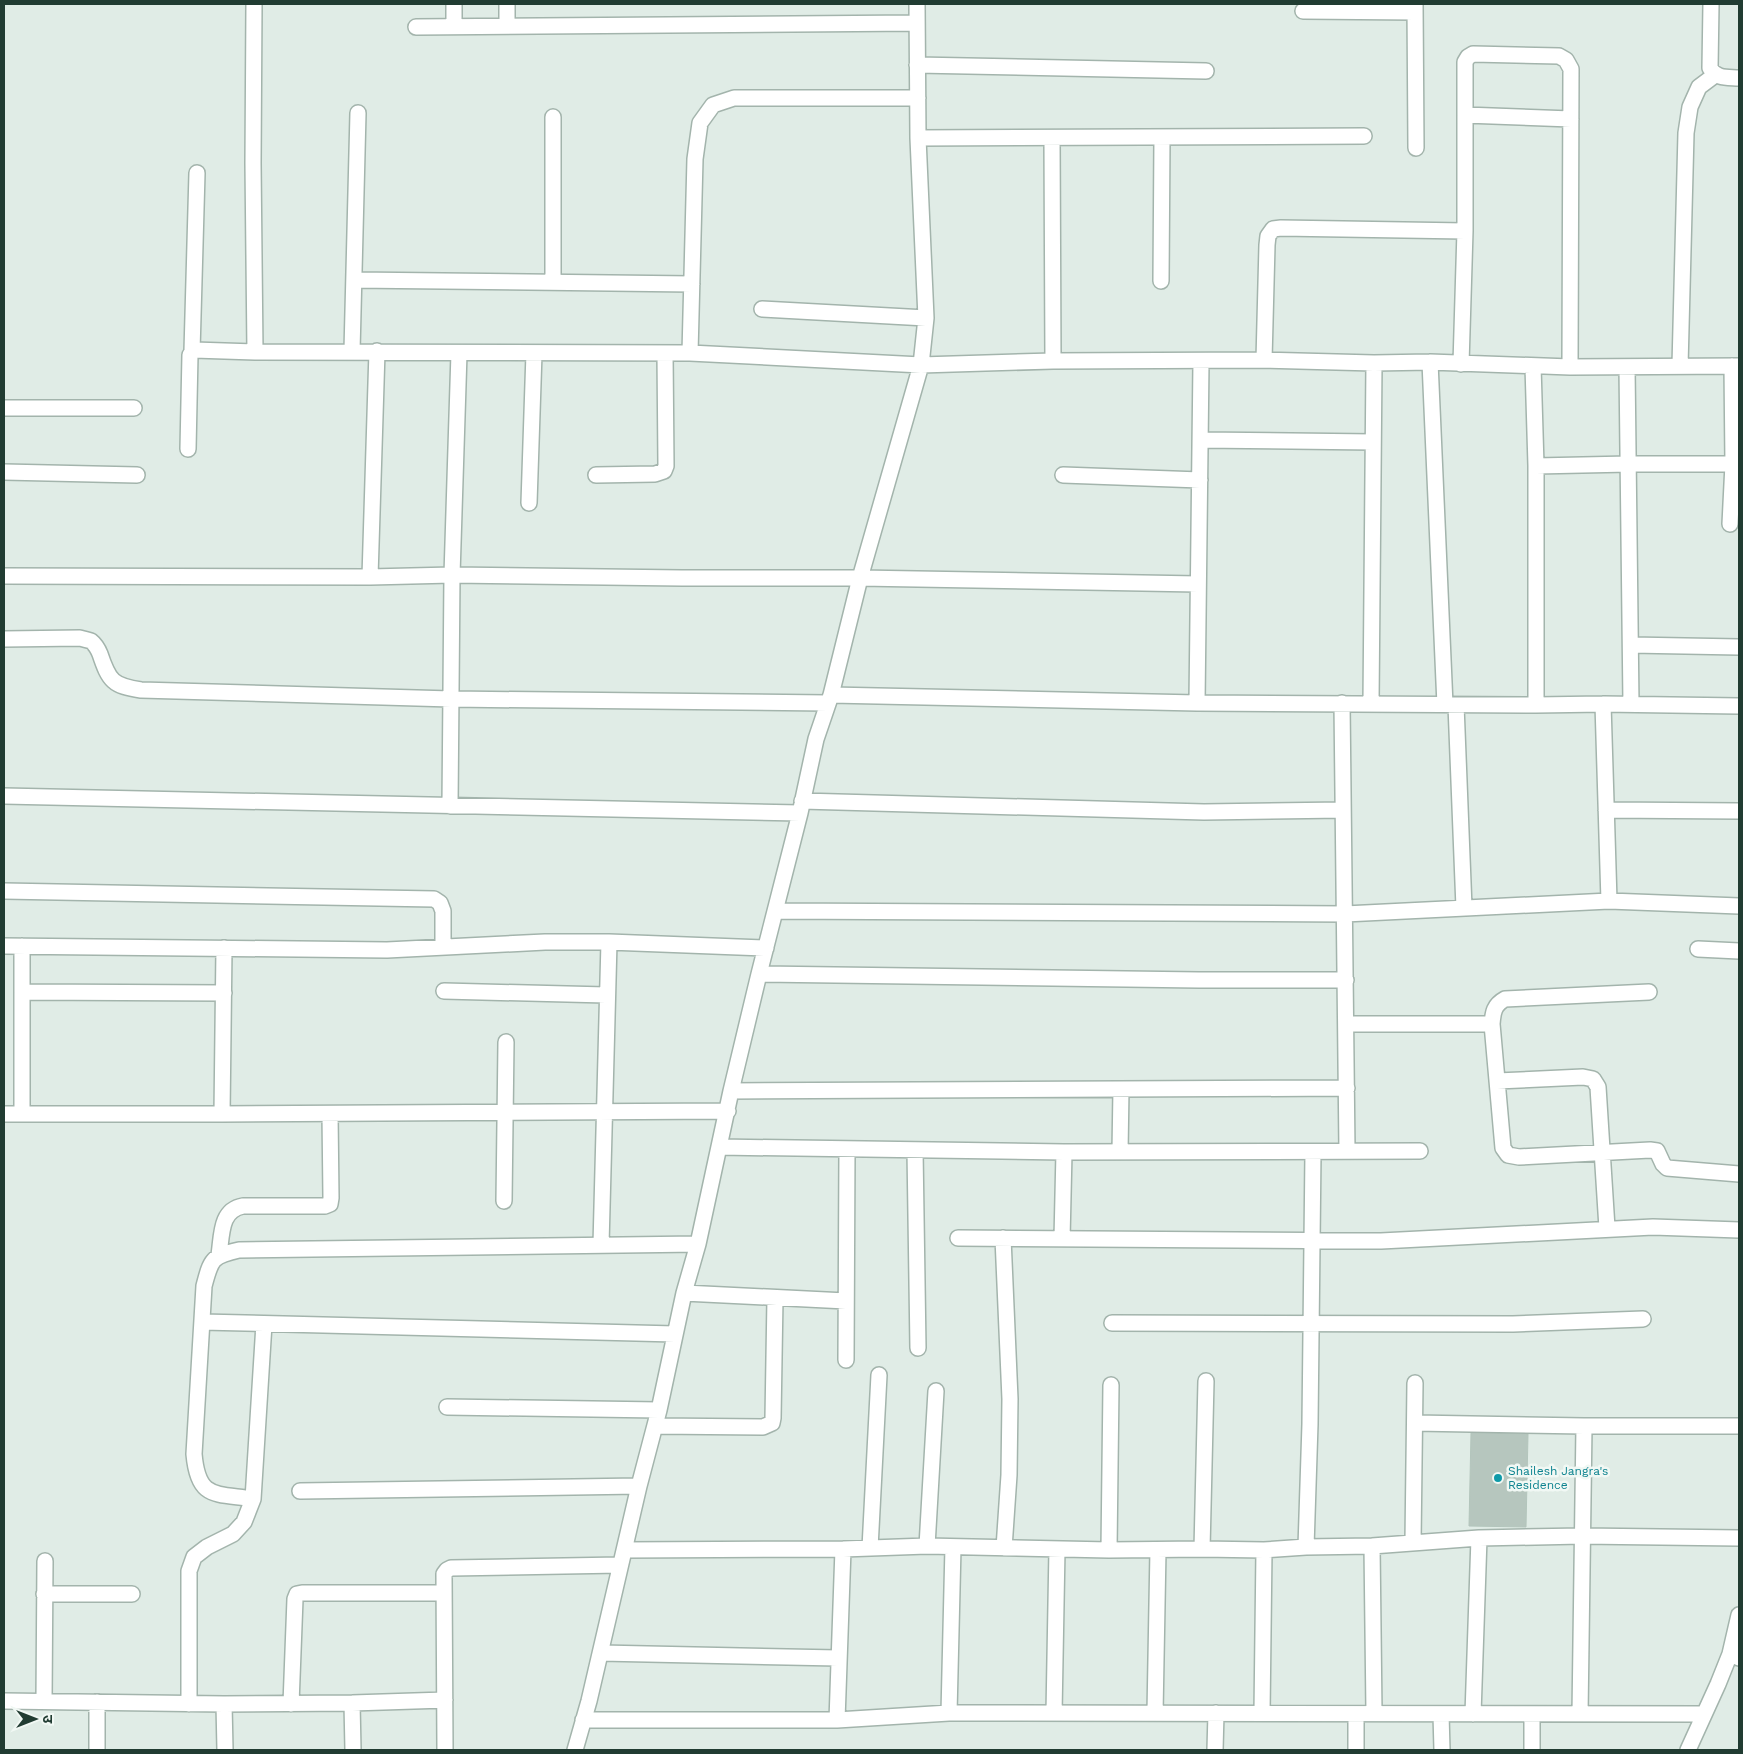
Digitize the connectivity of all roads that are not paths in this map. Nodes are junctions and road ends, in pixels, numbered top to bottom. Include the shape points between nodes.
1 (254, 4) edge
2 (454, 4) edge
3 (507, 4) edge
4 (917, 4) edge
5 (1710, 4) edge
6 (1415, 8) edge
7 (1303, 11) dead end
8 (917, 23) junction
9 (507, 26) junction
10 (416, 27) dead end
11 (454, 27) junction
12 (917, 65) junction
13 (1206, 71) dead end
14 (1715, 75) junction
15 (1739, 78) edge
16 (918, 98) junction
17 (358, 113) dead end
18 (1466, 115) junction
19 (553, 117) dead end
20 (1571, 119) junction
21 (1364, 136) dead end
22 (918, 138) junction
23 (1052, 138) junction
24 (1162, 138) junction
25 (1416, 148) dead end
26 (197, 174) dead end
27 (1466, 231) junction
28 (354, 280) junction
29 (1161, 281) dead end
30 (553, 282) junction
31 (692, 284) junction
32 (762, 309) dead end
33 (926, 318) junction
34 (192, 351) junction
35 (352, 351) junction
36 (377, 351) junction
37 (256, 352) junction
38 (459, 353) junction
39 (534, 353) junction
40 (665, 353) junction
41 (690, 353) junction
42 (1264, 360) junction
43 (1053, 361) junction
44 (1201, 362) junction
45 (1430, 362) junction
46 (1374, 363) junction
47 (1461, 364) junction
48 (921, 365) junction
49 (1533, 366) junction
50 (1680, 366) junction
51 (1736, 366) edge
52 (1570, 367) junction
53 (1628, 367) junction
54 (4, 408) edge
55 (134, 408) dead end
56 (1200, 440) junction
57 (1372, 442) junction
58 (188, 449) dead end
59 (1629, 464) junction
60 (1736, 464) edge
61 (1536, 466) junction
62 (4, 472) edge
63 (137, 475) dead end
64 (1063, 475) dead end
65 (596, 476) dead end
66 (1200, 480) junction
67 (529, 503) dead end
68 (1730, 524) dead end
69 (452, 575) junction
70 (4, 576) edge
71 (370, 577) junction
72 (860, 578) junction
73 (1198, 584) junction
74 (4, 639) edge
75 (1631, 644) junction
76 (1739, 647) edge
77 (450, 699) junction
78 (829, 699) junction
79 (1197, 703) junction
80 (1342, 703) junction
81 (1371, 704) junction
82 (1603, 704) junction
83 (1630, 704) junction
84 (1451, 705) junction
85 (1536, 705) junction
86 (1739, 706) edge
87 (4, 796) edge
88 (450, 806) junction
89 (801, 807) junction
90 (1343, 810) junction
91 (1606, 810) junction
92 (1739, 811) edge
93 (4, 890) edge
94 (1609, 901) junction
95 (1739, 906) edge
96 (1464, 908) junction
97 (775, 911) junction
98 (1345, 914) junction
99 (609, 942) junction
100 (4, 946) edge
101 (22, 946) junction
102 (443, 947) junction
103 (224, 948) junction
104 (766, 948) junction
105 (1698, 949) dead end
106 (1739, 951) edge
107 (759, 974) junction
108 (1346, 980) junction
109 (444, 991) dead end
110 (22, 992) junction
111 (1649, 992) dead end
112 (224, 993) junction
113 (606, 995) junction
114 (1346, 1024) junction
115 (1492, 1024) junction
116 (506, 1042) dead end
117 (1497, 1081) junction
118 (1347, 1088) junction
119 (1121, 1090) junction
120 (731, 1091) junction
121 (728, 1111) junction
122 (505, 1113) junction
123 (603, 1113) junction
124 (4, 1114) edge
125 (22, 1114) junction
126 (222, 1114) junction
127 (330, 1114) junction
128 (719, 1147) junction
129 (847, 1149) junction
130 (915, 1150) junction
131 (1347, 1151) junction
132 (1420, 1151) dead end
133 (1064, 1152) junction
134 (1120, 1152) junction
135 (1313, 1152) junction
136 (1603, 1152) junction
137 (1739, 1174) edge
138 (504, 1201) dead end
139 (1607, 1228) junction
140 (1739, 1230) edge
141 (958, 1238) dead end
142 (1004, 1238) junction
143 (1062, 1239) junction
144 (1312, 1240) junction
145 (698, 1244) junction
146 (601, 1245) junction
147 (219, 1255) junction
148 (684, 1293) junction
149 (775, 1298) junction
150 (846, 1302) junction
151 (1643, 1320) dead end
152 (202, 1322) junction
153 (1112, 1323) dead end
154 (264, 1324) junction
155 (1311, 1324) junction
156 (675, 1334) junction
157 (918, 1348) dead end
158 (846, 1360) dead end
159 (879, 1375) dead end
160 (1206, 1381) dead end
161 (1415, 1383) dead end
162 (1111, 1385) dead end
163 (936, 1391) dead end
164 (447, 1407) dead end
165 (659, 1410) junction
166 (1415, 1423) junction
167 (655, 1426) junction
168 (1584, 1426) junction
169 (1739, 1426) edge
170 (638, 1486) junction
171 (300, 1490) dead end
172 (253, 1499) junction
173 (1582, 1536) junction
174 (1479, 1538) junction
175 (1739, 1538) edge
176 (1413, 1542) junction
177 (927, 1546) junction
178 (1372, 1546) junction
179 (1306, 1547) junction
180 (870, 1548) junction
181 (953, 1548) junction
182 (1004, 1548) junction
183 (843, 1549) junction
184 (1057, 1549) junction
185 (1202, 1549) junction
186 (625, 1550) junction
187 (1109, 1550) junction
188 (1158, 1550) junction
189 (1264, 1550) junction
190 (45, 1560) dead end
191 (620, 1565) junction
192 (444, 1593) junction
193 (44, 1594) junction
194 (132, 1594) dead end
195 (1739, 1615) edge
196 (600, 1653) junction
197 (1735, 1656) edge
198 (838, 1658) junction
199 (445, 1700) junction
200 (4, 1701) edge
201 (44, 1701) junction
202 (97, 1702) junction
203 (189, 1704) junction
204 (224, 1704) junction
205 (291, 1704) junction
206 (352, 1704) junction
207 (949, 1713) junction
208 (1054, 1713) junction
209 (1154, 1713) junction
210 (1216, 1713) junction
211 (1262, 1713) junction
212 (1374, 1713) junction
213 (1356, 1714) junction
214 (1441, 1714) junction
215 (1473, 1714) junction
216 (1532, 1714) junction
217 (1580, 1714) junction
218 (1704, 1714) junction
219 (583, 1720) junction
220 (837, 1720) junction
221 (97, 1750) edge
222 (224, 1750) edge
223 (353, 1750) edge
224 (445, 1750) edge
225 (575, 1750) edge
226 (1215, 1750) edge
227 (1356, 1750) edge
228 (1442, 1750) edge
229 (1532, 1750) edge
230 (1688, 1750) edge

1 - 37 street
2 - 11 street
3 - 9 street
4 - 8 street
5 - 14 street via 1710,68
6 - 7 street
6 - 25 street
8 - 9 street
8 - 12 street
9 - 11 street
10 - 11 street
12 - 13 street
12 - 16 street
14 - 15 street
14 - 50 street via 1698,87 1690,107 1686,133
16 - 22 street
16 - 31 street via 734,98 713,106 700,124 695,159
17 - 28 street
18 - 20 street
18 - 20 street via 1468,57 1473,54 1559,56 1566,60 1571,70
18 - 27 street
19 - 30 street
20 - 52 street
21 - 24 street
22 - 23 street
22 - 33 street
23 - 24 street
23 - 43 street
24 - 29 street
26 - 34 street
27 - 42 street via 1273,230 1267,245
27 - 47 street
28 - 30 street
28 - 35 street
30 - 31 street
31 - 41 street
32 - 33 street
33 - 48 street
34 - 37 street
34 - 58 street
35 - 36 street
35 - 37 street
36 - 38 street
36 - 71 street
38 - 39 street
38 - 69 street
39 - 40 street
39 - 67 street
40 - 41 street
40 - 65 street via 664,472
41 - 48 street
42 - 44 street
42 - 46 street
43 - 44 street
43 - 48 street
44 - 56 street
45 - 46 street
45 - 47 street
45 - 84 street
46 - 57 street
47 - 49 street
48 - 72 street
49 - 52 street
49 - 61 street
50 - 51 street
50 - 53 street
51 - 60 street
52 - 53 street
53 - 59 street
54 - 55 street
56 - 57 street
56 - 66 street
57 - 81 street
59 - 60 street
59 - 61 street
59 - 75 street
60 - 68 street
61 - 85 street
62 - 63 street
64 - 66 street
66 - 73 street
69 - 71 street
69 - 72 street
69 - 77 street
70 - 71 street
72 - 73 street
72 - 78 street
73 - 79 street
74 - 77 street via 80,638 91,641 98,648 106,672 125,688
75 - 76 street
75 - 83 street
77 - 78 street
77 - 88 street
78 - 79 street
78 - 89 street via 816,739
79 - 80 street
80 - 81 street
80 - 90 street
81 - 84 street
82 - 83 street
82 - 85 street
82 - 91 street
83 - 86 street
84 - 85 street
84 - 96 street
87 - 88 street
88 - 89 street
89 - 90 street via 1204,812
89 - 97 street
90 - 98 street
91 - 92 street
91 - 94 street
93 - 102 street via 434,899 443,910
94 - 95 street
94 - 96 street
96 - 98 street
97 - 98 street
97 - 104 street
98 - 108 street
99 - 102 street
99 - 104 street
99 - 113 street
100 - 101 street
101 - 103 street
101 - 110 street
102 - 103 street via 387,950
103 - 112 street
104 - 107 street
105 - 106 street
107 - 108 street
107 - 120 street
108 - 114 street
109 - 113 street
110 - 112 street
110 - 125 street
111 - 115 street via 1505,999 1498,1002 1493,1010
112 - 126 street
113 - 123 street
114 - 115 street
114 - 118 street
115 - 117 street
116 - 122 street
117 - 136 street via 1593,1079 1598,1087
117 - 136 street via 1503,1148 1508,1155 1519,1158
118 - 119 street
118 - 131 street
119 - 120 street
119 - 134 street
120 - 121 street
121 - 123 street
121 - 128 street
122 - 123 street
122 - 127 street
122 - 138 street
123 - 146 street
124 - 125 street
125 - 126 street
126 - 127 street
127 - 147 street via 330,1204 235,1207 224,1223
128 - 129 street
128 - 145 street
129 - 130 street
129 - 150 street
130 - 133 street
130 - 157 street
131 - 132 street
131 - 135 street
133 - 134 street
133 - 143 street
134 - 135 street
135 - 144 street
136 - 137 street via 1657,1151 1668,1168
136 - 139 street
139 - 140 street
139 - 144 street via 1381,1241
141 - 142 street
142 - 143 street
142 - 182 street via 1010,1399
143 - 144 street
144 - 155 street
145 - 146 street
145 - 148 street
146 - 147 street via 239,1250
147 - 152 street via 210,1265 204,1286
148 - 149 street
148 - 156 street
149 - 150 street
149 - 167 street via 772,1423 763,1427
150 - 158 street
151 - 155 street
152 - 154 street
152 - 172 street via 194,1454 196,1472 208,1491
153 - 155 street
154 - 156 street
154 - 172 street
155 - 179 street
156 - 165 street
159 - 180 street
160 - 185 street
161 - 166 street
162 - 187 street
163 - 177 street
164 - 165 street
165 - 167 street
166 - 168 street
166 - 176 street
167 - 170 street
168 - 169 street
168 - 173 street
170 - 171 street
170 - 186 street
172 - 203 street via 244,1522 232,1534 194,1557 190,1571
173 - 174 street
173 - 175 street
173 - 217 street
174 - 176 street
174 - 215 street
176 - 178 street
177 - 180 street
177 - 181 street
178 - 179 street
178 - 212 street
179 - 189 street
180 - 183 street
181 - 182 street
181 - 207 street
182 - 184 street
183 - 186 street
183 - 198 street
184 - 187 street
184 - 208 street
185 - 188 street
185 - 189 street
186 - 191 street
187 - 188 street
188 - 209 street
189 - 211 street
190 - 193 street
191 - 192 street via 450,1568 444,1574
191 - 196 street
192 - 199 street
192 - 205 street via 297,1594
193 - 194 street
193 - 201 street
195 - 197 street
196 - 198 street
196 - 219 street
197 - 218 street
198 - 220 street
199 - 206 street
199 - 224 street
200 - 201 street
201 - 202 street
202 - 203 street
202 - 221 street
203 - 204 street
204 - 205 street
204 - 222 street
205 - 206 street
206 - 223 street
207 - 208 street
207 - 220 street
208 - 209 street
209 - 210 street
210 - 211 street
210 - 226 street
211 - 213 street
212 - 213 street
212 - 214 street
213 - 227 street
214 - 215 street
214 - 228 street
215 - 216 street
216 - 217 street
216 - 229 street
217 - 218 street
218 - 230 street
219 - 220 street
219 - 225 street

